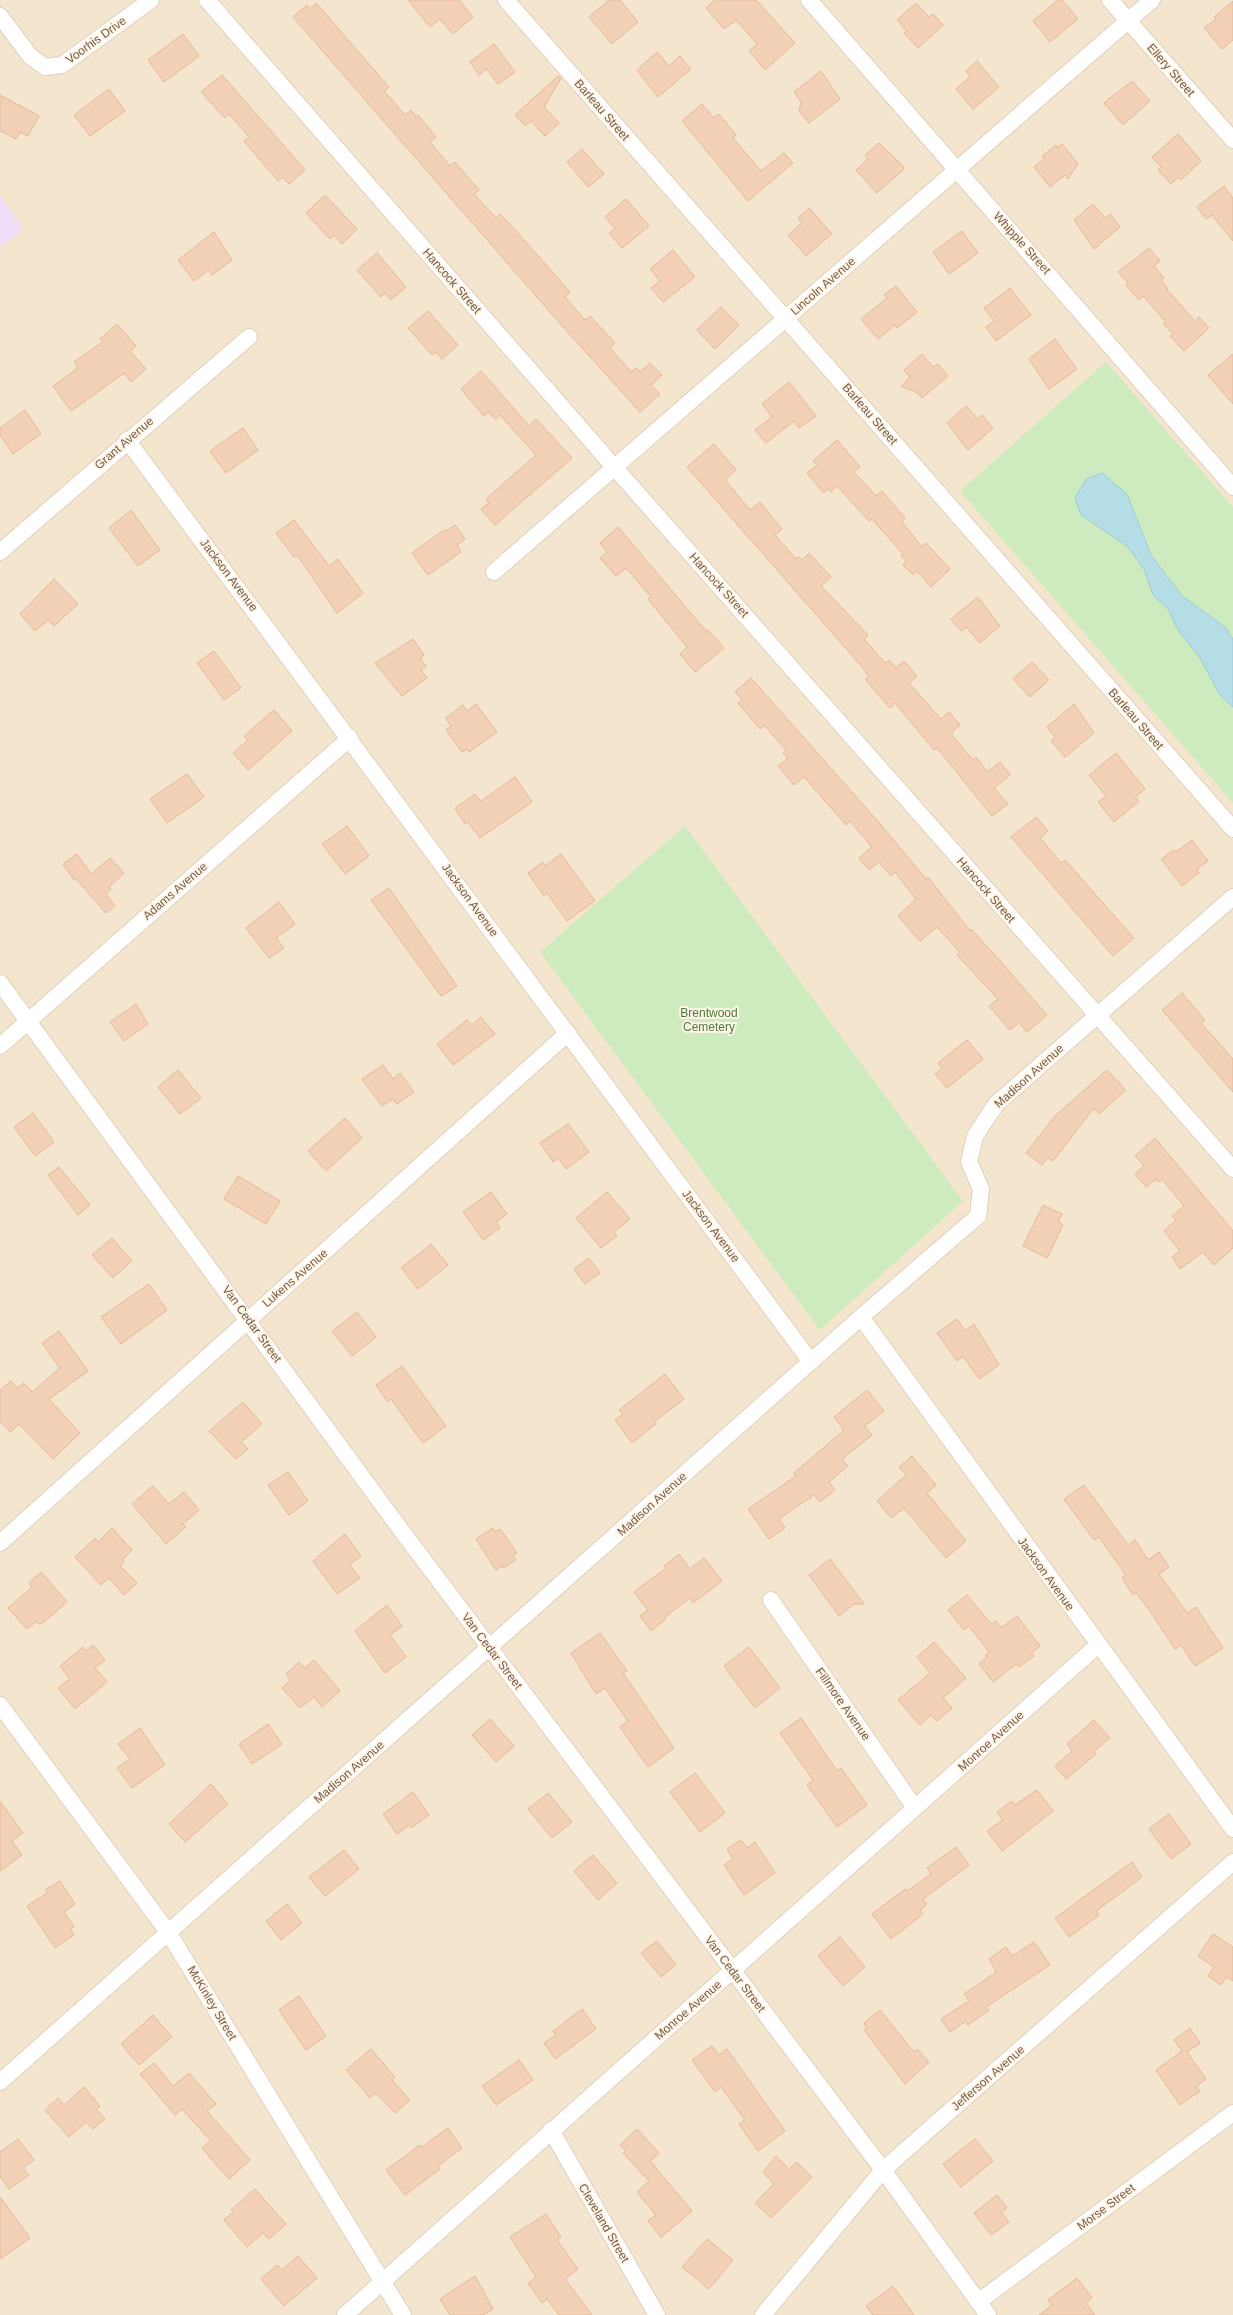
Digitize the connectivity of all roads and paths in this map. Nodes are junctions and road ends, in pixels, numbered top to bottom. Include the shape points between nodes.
1 (151, 0) edge
2 (207, 0) edge
3 (506, 0) edge
4 (810, 0) edge
5 (1110, 0) edge
6 (1152, 0) edge
7 (0, 16) edge
8 (1128, 21) junction
9 (1233, 140) edge
10 (957, 170) junction
11 (785, 318) junction
12 (249, 336) dead end
13 (127, 440) junction
14 (615, 468) junction
15 (1233, 487) edge
16 (0, 552) edge
17 (494, 572) dead end
18 (350, 738) junction
19 (1233, 829) edge
20 (1233, 897) edge
21 (0, 983) edge
22 (1097, 1015) junction
23 (28, 1021) junction
24 (568, 1033) junction
25 (0, 1046) edge
26 (1233, 1169) edge
27 (861, 1317) junction
28 (248, 1319) junction
29 (811, 1362) junction
30 (0, 1543) edge
31 (771, 1600) dead end
32 (1098, 1645) junction
33 (490, 1648) junction
34 (0, 1705) edge
35 (915, 1808) junction
36 (1233, 1829) edge
37 (1233, 1862) edge
38 (168, 1932) junction
39 (732, 1971) junction
40 (0, 2082) edge
41 (1233, 2113) edge
42 (551, 2130) junction
43 (883, 2170) junction
44 (382, 2281) junction
45 (983, 2308) edge
46 (345, 2315) edge
47 (403, 2315) edge
48 (657, 2315) edge
49 (764, 2315) edge

1 - 7 street, Voorhis Drive via 62,65 45,67 30,56
2 - 14 street, Hancock Street
3 - 11 street, Barleau Street
4 - 10 street, Whipple Street
5 - 8 street, Ellery Street
6 - 8 street, Lincoln Avenue
8 - 9 street, Ellery Street
8 - 10 street, Lincoln Avenue
10 - 11 street, Lincoln Avenue
10 - 15 street, Whipple Street
11 - 14 street, Lincoln Avenue
11 - 19 street, Barleau Street
12 - 13 street, Grant Avenue
13 - 16 street, Grant Avenue
13 - 18 street, Jackson Avenue
14 - 17 street, Lincoln Avenue
14 - 22 street, Hancock Street
18 - 23 street, Adams Avenue
18 - 24 street, Jackson Avenue
20 - 22 street, Madison Avenue
21 - 23 street, Van Cedar Street
22 - 26 street, Hancock Street
22 - 27 street, Madison Avenue via 996,1104 975,1136 969,1162 982,1189 978,1216
23 - 25 street, Adams Avenue
23 - 28 street, Van Cedar Street
24 - 28 street, Lukens Avenue
24 - 29 street, Jackson Avenue
27 - 29 street, Madison Avenue
27 - 32 street, Jackson Avenue
28 - 30 street, Lukens Avenue
28 - 33 street, Van Cedar Street
29 - 33 street, Madison Avenue
31 - 35 street, Fillmore Avenue
32 - 35 street, Monroe Avenue
32 - 36 street, Jackson Avenue
33 - 38 street, Madison Avenue
33 - 39 street, Van Cedar Street
34 - 38 street, McKinley Street
35 - 39 street, Monroe Avenue
37 - 43 street, Jefferson Avenue
38 - 40 street, Madison Avenue
38 - 44 street, McKinley Street
39 - 42 street, Monroe Avenue
39 - 43 street, Van Cedar Street
41 - 45 street, Morse Street
42 - 44 street, Monroe Avenue
42 - 48 street, Cleveland Street
43 - 45 street, Van Cedar Street
43 - 49 street, Jefferson Avenue
44 - 46 street, Monroe Avenue
44 - 47 street, McKinley Street

